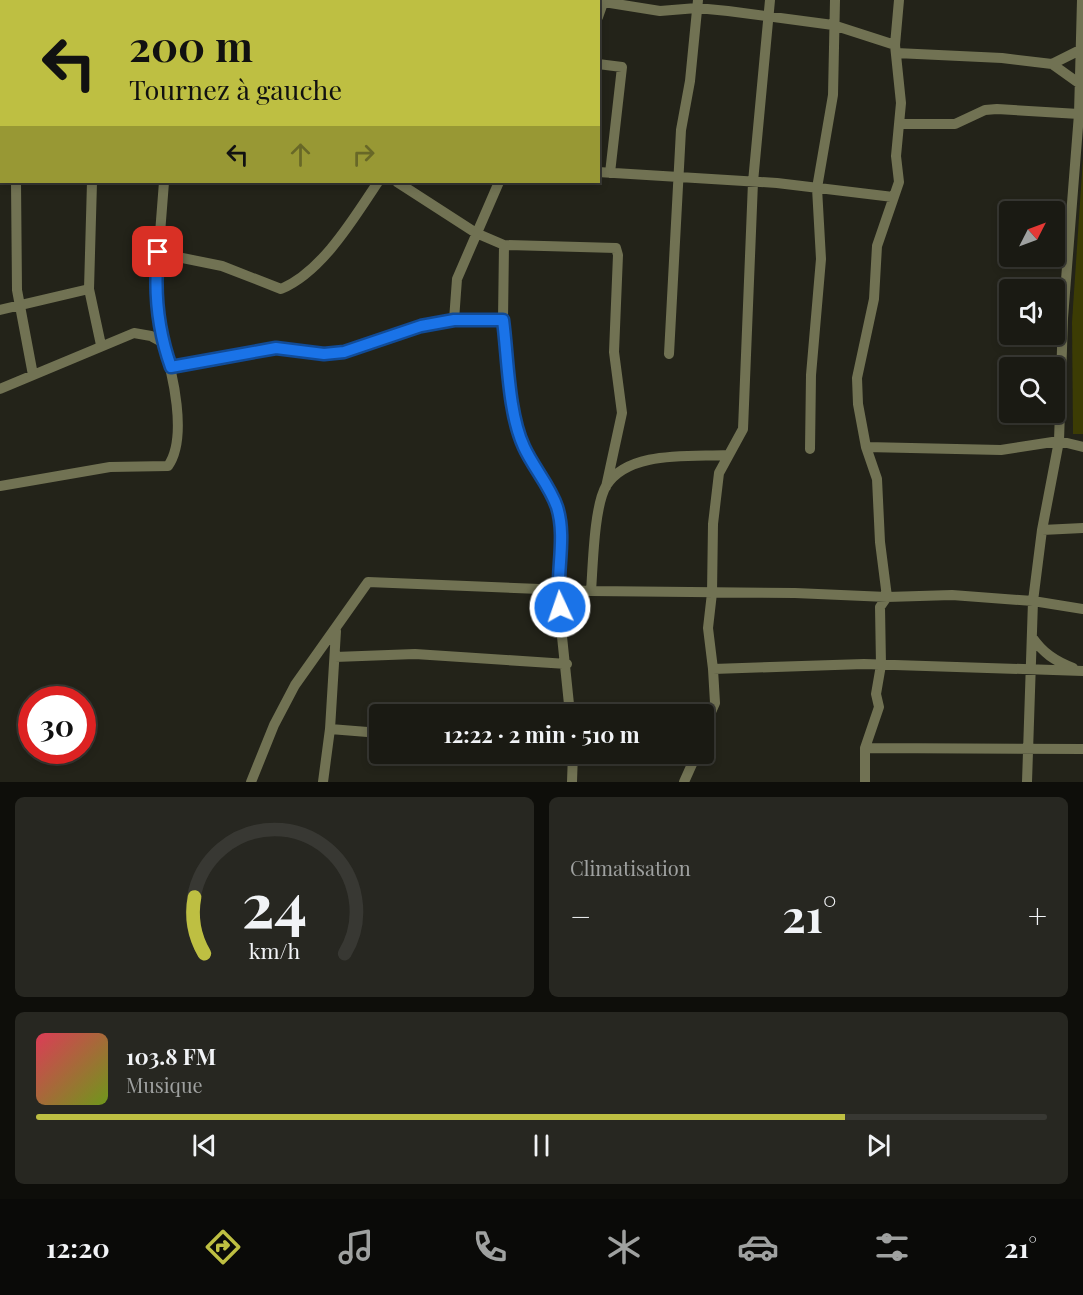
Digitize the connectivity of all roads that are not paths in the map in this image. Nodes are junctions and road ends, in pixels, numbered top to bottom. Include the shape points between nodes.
1 (770, 0) edge
2 (835, 0) edge
3 (899, 0) edge
4 (1082, 0) edge
5 (604, 1) edge
6 (697, 4) edge
7 (768, 16) junction
8 (833, 25) junction
9 (896, 49) junction
10 (1080, 50) junction
11 (600, 64) edge
12 (1052, 64) junction
13 (1080, 84) junction
14 (1079, 114) junction
15 (898, 124) junction
16 (600, 172) edge
17 (610, 173) junction
18 (678, 179) junction
19 (16, 183) edge
20 (92, 183) edge
21 (164, 183) edge
22 (377, 183) edge
23 (399, 183) edge
24 (499, 183) edge
25 (753, 183) junction
26 (817, 188) junction
27 (893, 197) junction
28 (477, 233) junction
29 (504, 244) junction
30 (158, 252) junction
31 (89, 289) junction
32 (18, 305) junction
33 (0, 310) edge
34 (454, 320) junction
35 (503, 320) junction
36 (162, 342) junction
37 (101, 345) junction
38 (669, 354) dead end
39 (171, 367) junction
40 (33, 375) junction
41 (0, 390) edge
42 (1059, 441) junction
43 (866, 447) junction
44 (1083, 447) edge
45 (810, 449) dead end
46 (727, 455) junction
47 (0, 486) edge
48 (606, 487) junction
49 (1083, 528) edge
50 (1042, 530) junction
51 (557, 588) junction
52 (591, 591) junction
53 (712, 593) junction
54 (886, 597) junction
55 (1032, 601) junction
56 (1083, 609) edge
57 (336, 631) junction
58 (1032, 636) junction
59 (335, 657) junction
60 (567, 664) junction
61 (881, 665) junction
62 (713, 669) junction
63 (1031, 670) junction
64 (1082, 671) edge
65 (569, 704) edge
66 (714, 705) edge
67 (330, 729) junction
68 (369, 732) edge
69 (865, 747) junction
70 (1026, 747) junction
71 (1083, 749) edge
72 (573, 764) edge
73 (692, 764) edge
74 (251, 782) edge
75 (323, 782) edge
76 (572, 782) edge
77 (684, 782) edge
78 (865, 782) edge
79 (1027, 782) edge

1 - 7 street
2 - 8 street
3 - 9 street
4 - 10 street
5 - 6 street via 660,11
6 - 7 street
6 - 18 street
7 - 8 street
7 - 25 street
8 - 9 street
8 - 26 street via 832,95
9 - 12 street
9 - 15 street via 901,103
10 - 12 street
10 - 13 street
11 - 17 street via 622,67
12 - 13 street
13 - 14 street
14 - 15 street via 997,109 985,110 955,124
14 - 42 street via 1063,318
15 - 27 street via 899,182
16 - 17 street
17 - 18 street
18 - 25 street
18 - 38 street
19 - 32 street
20 - 31 street
21 - 30 street
22 - 30 street via 306,276 281,289 222,266
23 - 28 street
24 - 28 street
25 - 26 street
25 - 46 street via 743,429
26 - 27 street
26 - 45 street via 821,259 811,375
27 - 43 street via 877,246 874,299 857,378
28 - 29 street
28 - 34 street via 457,279
29 - 35 street
29 - 48 street via 615,248 618,255 614,352 622,413
30 - 36 street via 156,285
31 - 32 street
31 - 37 street
32 - 33 street
32 - 40 street
34 - 35 street
34 - 39 street via 421,326 344,352 324,354 276,348
35 - 51 street via 514,410 523,445 556,505 562,528
36 - 37 street via 141,333
36 - 39 street
37 - 40 street
39 - 47 street via 177,434 168,466 110,467
40 - 41 street
42 - 43 street via 1001,450
42 - 44 street
42 - 50 street
43 - 54 street via 878,479
46 - 48 street via 638,463 618,473
46 - 53 street via 719,473 716,496
48 - 52 street via 598,515
49 - 50 street
50 - 55 street
51 - 52 street
51 - 57 street via 368,582
51 - 60 street
52 - 53 street
53 - 54 street
53 - 62 street via 708,628
54 - 55 street via 952,595
54 - 61 street via 880,607
55 - 56 street
55 - 58 street
57 - 59 street
57 - 74 street via 295,685 273,725
58 - 63 street
58 - 64 street via 1053,659
59 - 60 street via 415,654
59 - 67 street
60 - 65 street
61 - 62 street
61 - 63 street
61 - 69 street via 876,694 879,707
62 - 66 street
63 - 64 street
63 - 70 street
67 - 68 street
67 - 75 street
69 - 70 street
69 - 78 street
70 - 71 street
70 - 79 street
72 - 76 street
73 - 77 street

